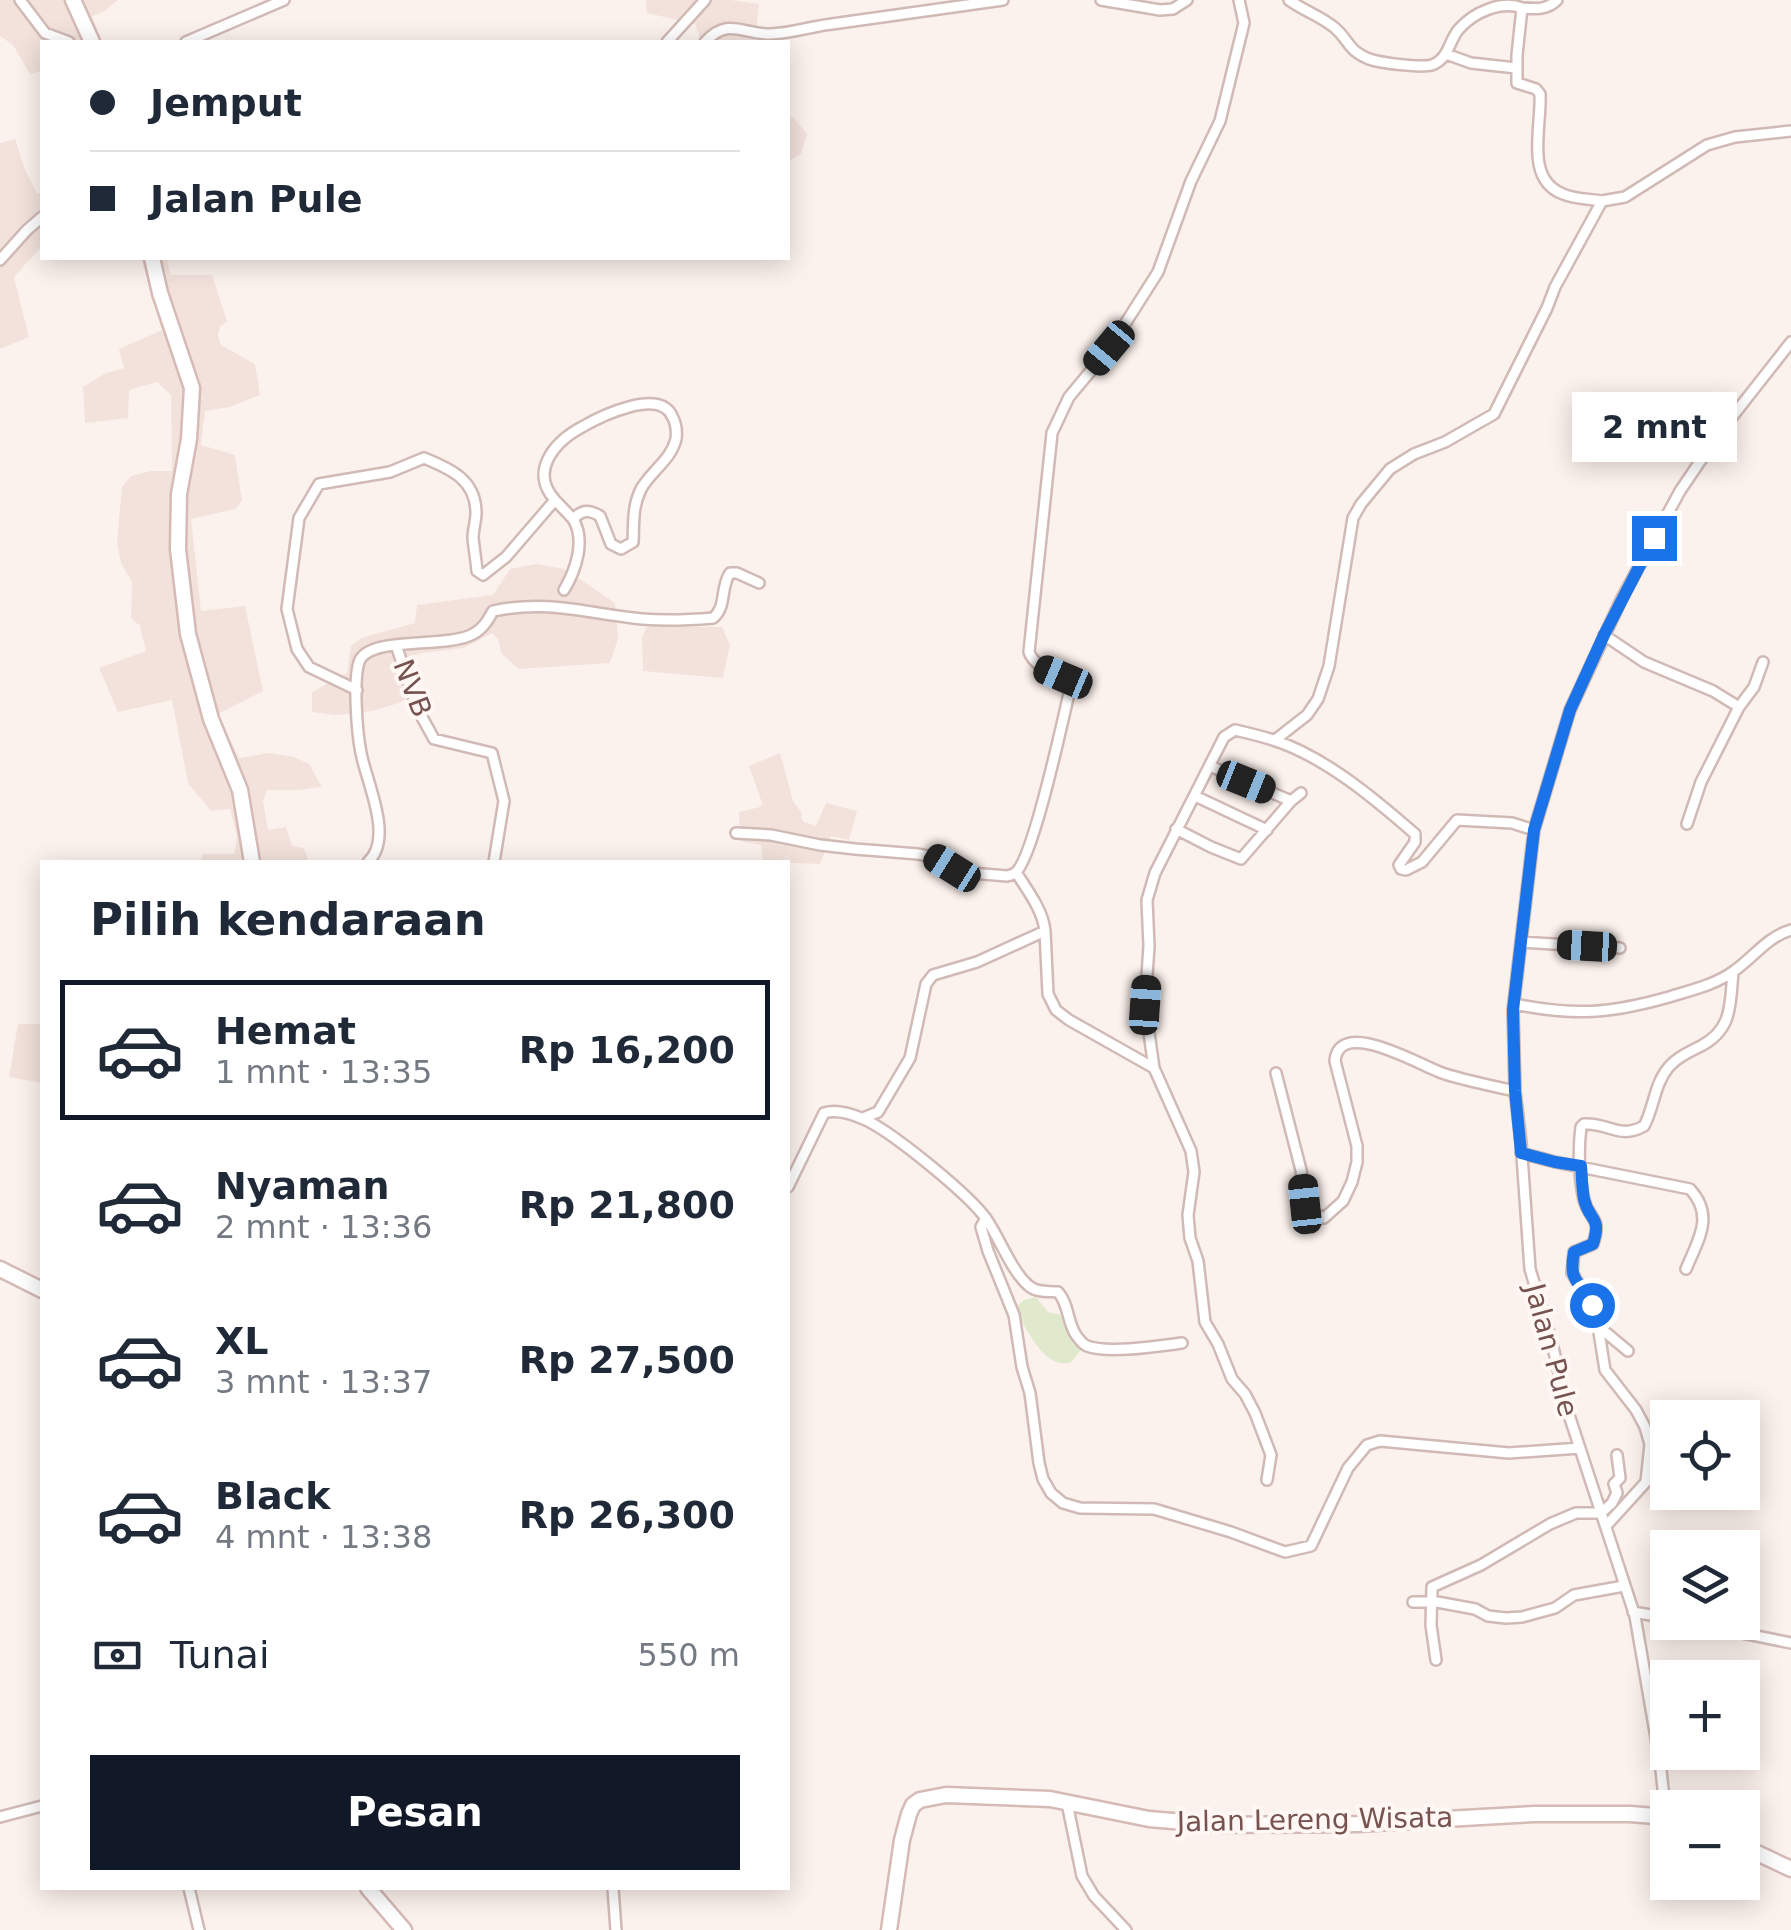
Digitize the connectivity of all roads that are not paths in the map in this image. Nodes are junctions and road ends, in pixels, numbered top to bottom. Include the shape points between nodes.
1 (20, 0) edge
2 (73, 0) edge
3 (284, 0) edge
4 (704, 0) edge
5 (1003, 0) edge
6 (1101, 0) edge
7 (1187, 0) edge
8 (1239, 0) edge
9 (1289, 0) edge
10 (1557, 0) edge
11 (1522, 8) junction
12 (64, 40) edge
13 (91, 40) edge
14 (191, 40) edge
15 (669, 40) edge
16 (707, 40) edge
17 (1446, 54) junction
18 (1516, 68) junction
19 (1791, 131) edge
20 (1602, 201) junction
21 (40, 219) edge
22 (0, 260) edge
23 (152, 260) edge
24 (1791, 342) edge
25 (554, 500) junction
26 (573, 518) junction
27 (759, 583) dead end
28 (564, 590) dead end
29 (1604, 635) junction
30 (396, 645) junction
31 (1764, 662) dead end
32 (357, 690) junction
33 (1740, 707) junction
34 (1276, 740) junction
35 (1210, 766) junction
36 (1301, 793) dead end
37 (1195, 796) junction
38 (1291, 801) junction
39 (1687, 824) dead end
40 (1176, 829) junction
41 (1268, 830) junction
42 (1534, 830) junction
43 (736, 833) dead end
44 (252, 860) edge
45 (370, 860) edge
46 (494, 860) edge
47 (1016, 872) junction
48 (1791, 930) edge
49 (1045, 931) junction
50 (1521, 942) junction
51 (1620, 948) dead end
52 (1733, 972) junction
53 (1514, 1004) junction
54 (1154, 1068) junction
55 (1276, 1073) dead end
56 (1515, 1091) junction
57 (864, 1118) junction
58 (1521, 1153) junction
59 (1581, 1166) junction
60 (790, 1183) edge
61 (986, 1218) junction
62 (0, 1269) edge
63 (1686, 1269) dead end
64 (40, 1289) edge
65 (1598, 1326) junction
66 (1182, 1343) dead end
67 (1628, 1351) dead end
68 (1580, 1448) junction
69 (1618, 1454) dead end
70 (1650, 1479) edge
71 (1268, 1480) dead end
72 (1646, 1482) junction
73 (1601, 1513) junction
74 (1606, 1526) junction
75 (1624, 1586) junction
76 (1413, 1602) dead end
77 (1432, 1602) junction
78 (1633, 1612) junction
79 (1650, 1615) edge
80 (1760, 1637) edge
81 (1791, 1643) edge
82 (1436, 1660) dead end
83 (1664, 1790) edge
84 (1067, 1802) junction
85 (40, 1807) edge
86 (1650, 1816) edge
87 (0, 1817) edge
88 (1760, 1854) edge
89 (1791, 1869) edge
90 (189, 1890) edge
91 (370, 1890) edge
92 (613, 1890) edge
93 (199, 1930) edge
94 (404, 1930) edge
95 (616, 1930) edge
96 (890, 1930) edge
97 (1126, 1930) edge

1 - 12 street via 45,33
2 - 13 main road
3 - 14 street
4 - 15 street
5 - 16 street via 772,34 724,29
6 - 7 street via 1160,10
8 - 47 street via 1244,24 1220,121 1158,272 1069,397 1052,433 1029,652 1070,690 1034,834
9 - 17 street via 1370,59 1432,64
10 - 11 street
11 - 17 street via 1502,5 1477,15 1457,30
11 - 18 street
17 - 18 street via 1470,64
18 - 20 street via 1517,83 1540,94 1536,152 1544,178 1564,195
19 - 20 street via 1707,146 1625,197
20 - 34 street via 1494,414 1390,469 1361,504 1318,699
21 - 22 street
23 - 44 main road via 192,388 178,549 188,634 240,790
24 - 29 street, Jalan Pule via 1680,491
25 - 26 street
25 - 26 street via 543,470 576,430 622,408 668,408 676,440 642,488 633,542 621,549 612,544 595,512
25 - 32 street via 483,575 477,570 470,485 449,468 424,458 390,472 319,484 299,518 287,609 296,649 309,667
26 - 28 street via 579,531 576,568
27 - 30 street via 730,573 720,613 709,619 524,606 493,611 475,634 460,639
29 - 33 street via 1644,662
29 - 42 street, Jalan Pule via 1570,710
30 - 32 street via 361,657
30 - 46 street, NVB via 434,739 492,753 504,801
31 - 33 street
32 - 45 street via 359,742 379,835
33 - 39 street
34 - 35 street via 1235,730 1224,737
34 - 42 street via 1336,770 1414,834 1401,869 1422,862 1457,820
35 - 37 street
35 - 38 street
36 - 38 street
37 - 40 street
37 - 41 street
38 - 41 street
40 - 41 street via 1241,858
40 - 54 street via 1147,900 1145,1005
42 - 50 street, Jalan Pule
43 - 47 street via 918,854 960,872
47 - 49 street
48 - 52 street
49 - 54 street via 1048,994 1056,1010
49 - 57 street via 933,975 910,1058 878,1112
50 - 51 street
50 - 53 street, Jalan Pule
52 - 53 street via 1689,992 1616,1010 1556,1012
52 - 59 street via 1726,1024 1718,1036 1668,1068 1644,1126 1626,1133 1584,1124
53 - 56 street, Jalan Pule
54 - 71 street via 1191,1151 1189,1227 1205,1322 1255,1413 1271,1455
55 - 56 street via 1305,1204 1324,1218 1343,1202 1357,1162 1338,1049 1360,1043 1388,1048 1442,1074
56 - 58 street, Jalan Pule
57 - 60 street via 824,1112
57 - 61 street
58 - 59 street
58 - 68 street, Jalan Pule via 1530,1268
59 - 63 street via 1690,1189 1704,1218
59 - 65 street via 1585,1204 1597,1231 1593,1244 1574,1252 1571,1270
61 - 66 street via 1026,1284 1064,1298 1070,1325 1087,1346
61 - 68 street via 988,1251 1014,1315 1043,1480 1063,1503 1154,1510 1285,1552 1311,1546 1348,1468 1367,1445 1508,1453
62 - 64 main road
65 - 67 street
65 - 72 street via 1605,1370 1646,1428
68 - 73 street, Jalan Pule
69 - 73 street via 1617,1493
70 - 72 street
72 - 74 street
73 - 74 street, Jalan Pule
73 - 77 street via 1576,1513 1550,1524 1432,1588
74 - 75 street, Jalan Pule
75 - 77 street via 1574,1595 1522,1617
75 - 78 street, Jalan Pule
76 - 77 street
77 - 82 street
78 - 79 street
78 - 83 street, Jalan Pule
80 - 81 street
84 - 86 main road, Jalan Lereng Wisata via 1219,1825
84 - 96 main road, Jalan Lereng Wisata via 946,1795 920,1800 902,1840
84 - 97 street via 1082,1876
85 - 87 street
88 - 89 main road
90 - 93 street
91 - 94 main road
92 - 95 street

